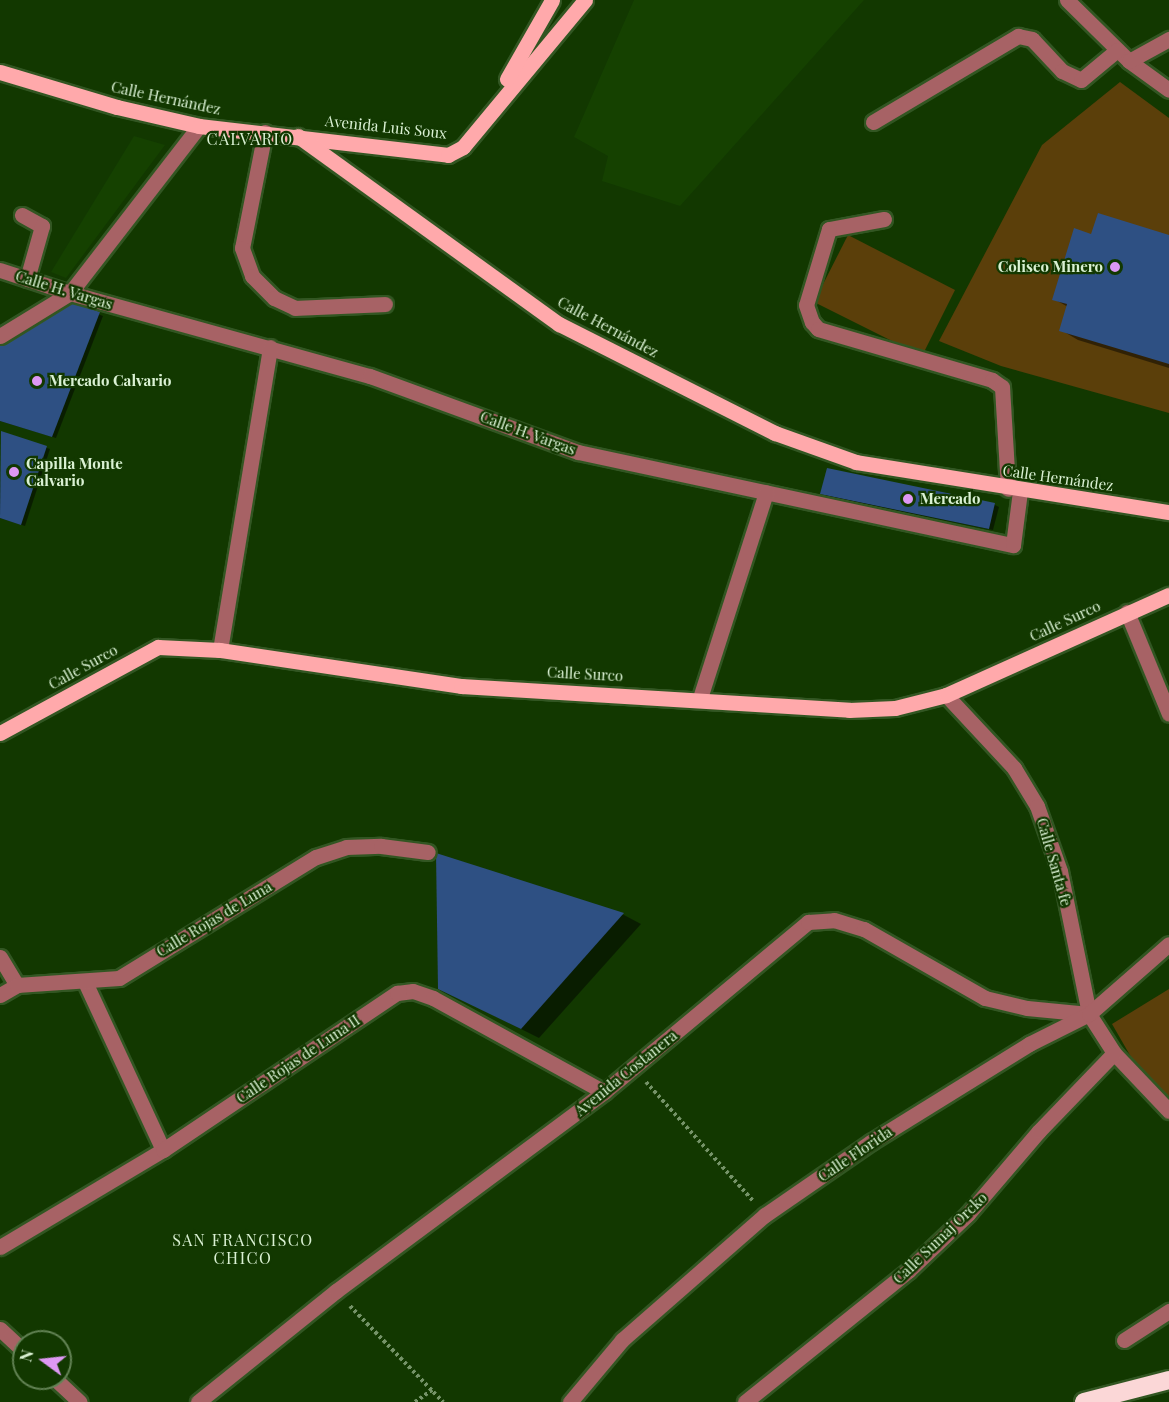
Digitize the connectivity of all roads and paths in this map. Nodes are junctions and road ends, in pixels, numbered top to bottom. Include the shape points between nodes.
1 (552, 0) edge
2 (585, 0) edge
3 (1067, 0) edge
4 (1169, 39) edge
5 (1117, 50) junction
6 (1129, 61) junction
7 (0, 72) edge
8 (1169, 90) edge
9 (488, 114) junction
10 (873, 122) dead end
11 (199, 126) junction
12 (265, 132) junction
13 (298, 136) junction
14 (22, 215) dead end
15 (884, 219) dead end
16 (0, 270) edge
17 (27, 279) junction
18 (70, 294) junction
19 (385, 304) dead end
20 (0, 336) edge
21 (270, 347) junction
22 (1014, 490) junction
23 (766, 492) junction
24 (1169, 512) edge
25 (1169, 595) edge
26 (1127, 612) junction
27 (220, 650) junction
28 (946, 695) junction
29 (700, 698) junction
30 (1169, 714) edge
31 (0, 733) edge
32 (428, 852) dead end
33 (1169, 944) edge
34 (0, 957) edge
35 (85, 982) junction
36 (18, 985) junction
37 (0, 995) edge
38 (1089, 1014) junction
39 (1114, 1053) junction
40 (634, 1068) junction
41 (604, 1092) junction
42 (1169, 1111) edge
43 (163, 1150) junction
44 (765, 1215) junction
45 (0, 1247) edge
46 (336, 1291) junction
47 (1169, 1311) edge
48 (0, 1329) edge
49 (12, 1340) edge
50 (1124, 1340) dead end
51 (1169, 1380) edge
52 (432, 1390) junction
53 (198, 1402) edge
54 (415, 1402) edge
55 (443, 1402) edge
56 (570, 1402) edge
57 (746, 1402) edge
58 (1084, 1402) edge

1 - 9 main road, Avenida Luis Soux
2 - 9 main road, Avenida Luis Soux
3 - 5 street
4 - 6 street
5 - 6 street
5 - 10 street via 1081,80 1062,71 1032,39 1018,36
6 - 8 street
7 - 11 main road, Calle Hernández via 117,107
9 - 13 main road, Avenida Luis Soux via 463,147 448,155
11 - 12 main road, Calle Hernández
11 - 18 street
12 - 13 main road, Calle Hernández
12 - 19 street via 242,248 252,276 274,298 295,308
13 - 22 main road, Calle Hernández via 559,324 775,433 856,462
14 - 17 street via 42,226
15 - 22 street via 829,230 806,305 812,322 818,329 992,380 1002,387
16 - 17 street, Calle H. Vargas
17 - 18 street, Calle H. Vargas
18 - 20 street
18 - 21 street, Calle H. Vargas
21 - 23 street, Calle H. Vargas via 370,376 578,452
21 - 27 street
22 - 23 street, Calle H. Vargas via 1013,545
22 - 24 main road, Calle Hernández
23 - 29 street
25 - 26 main road, Calle Surco
26 - 28 main road, Calle Surco
26 - 30 street
27 - 29 main road, Calle Surco via 461,686
27 - 31 main road, Calle Surco via 158,647
28 - 29 main road, Calle Surco via 895,708 849,710
28 - 38 street, Calle Santa fe via 1014,768 1037,806 1060,871
32 - 35 street, Calle Rojas de Luna via 358,846 316,857 119,978
33 - 38 street, Calle Florida
34 - 36 street
35 - 36 street, Calle Rojas de Luna
35 - 43 street
36 - 37 street, Calle Rojas de Luna
38 - 39 street, Calle Santa fe
38 - 40 street, Avenida Costanera via 1027,1008 985,998 864,928 834,921 808,922
38 - 44 street, Calle Florida via 1029,1044 871,1142
39 - 42 street, Calle Santa fe
39 - 57 street, Calle Sumaj Orcko via 1039,1131 968,1214 908,1271
40 - 41 street, Avenida Costanera
40 - 44 path
41 - 43 street, Calle Rojas de Luna II via 414,991 397,993
41 - 46 street, Avenida Costanera
43 - 45 street, Calle Rojas de Luna II
44 - 56 street, Calle Florida via 622,1340
46 - 52 path
46 - 53 street, Avenida Costanera
47 - 50 street
48 - 49 street
51 - 58 highway
52 - 54 path
52 - 55 path

